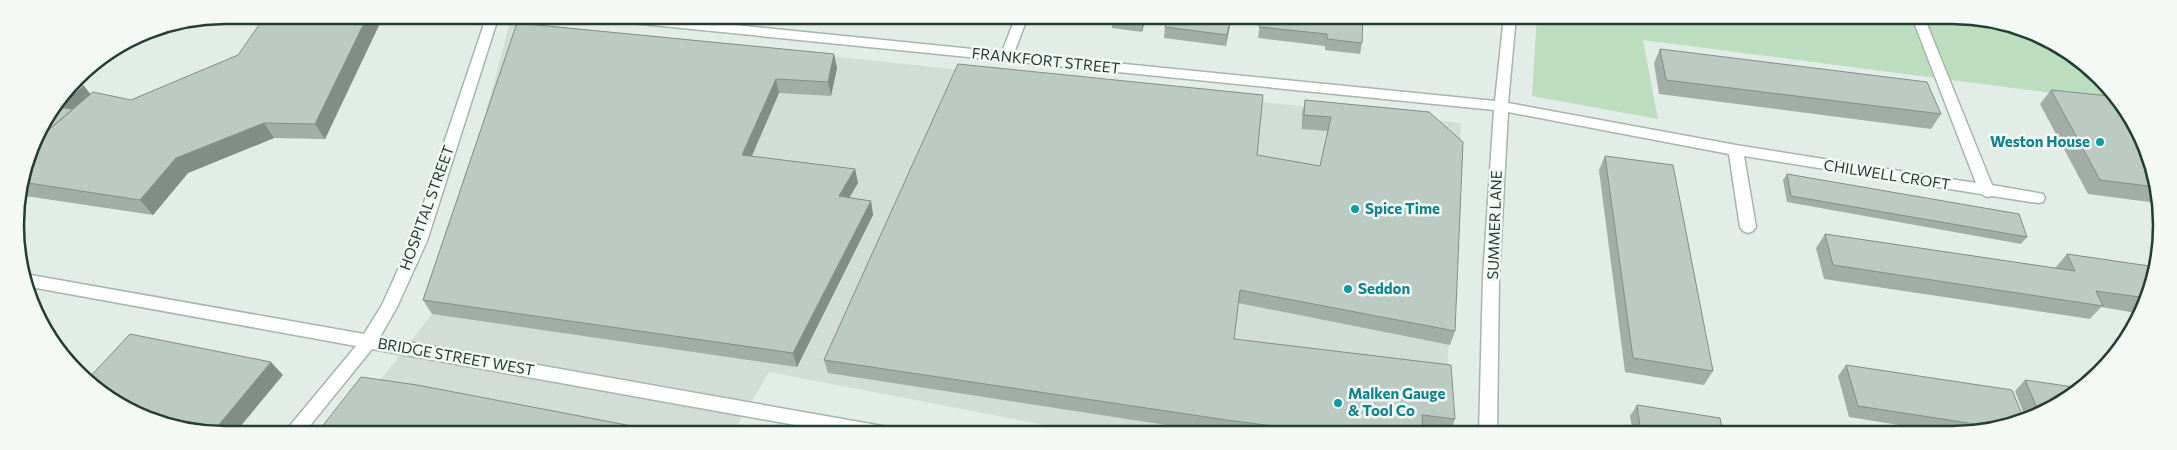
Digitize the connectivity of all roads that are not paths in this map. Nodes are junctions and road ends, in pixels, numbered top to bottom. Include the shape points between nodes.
1 (490, 24) edge
2 (681, 24) edge
3 (1019, 24) edge
4 (1509, 24) edge
5 (1921, 24) edge
6 (1006, 57) junction
7 (1500, 106) junction
8 (1736, 150) junction
9 (1987, 192) junction
10 (2038, 198) dead end
11 (1748, 227) dead end
12 (32, 281) edge
13 (368, 342) junction
14 (300, 426) edge
15 (843, 426) edge
16 (1488, 426) edge

1 - 13 street, HOSPITAL STREET via 419,240 389,307
2 - 6 street, FRANKFORT STREET
3 - 6 street
4 - 7 street, SUMMER LANE
5 - 9 street
6 - 7 street, FRANKFORT STREET
7 - 8 street, CHILWELL CROFT
7 - 16 street, SUMMER LANE
8 - 9 street, CHILWELL CROFT
8 - 11 street
9 - 10 street, CHILWELL CROFT
12 - 13 street, BRIDGE STREET WEST
13 - 14 street, HOSPITAL STREET
13 - 15 street, BRIDGE STREET WEST

